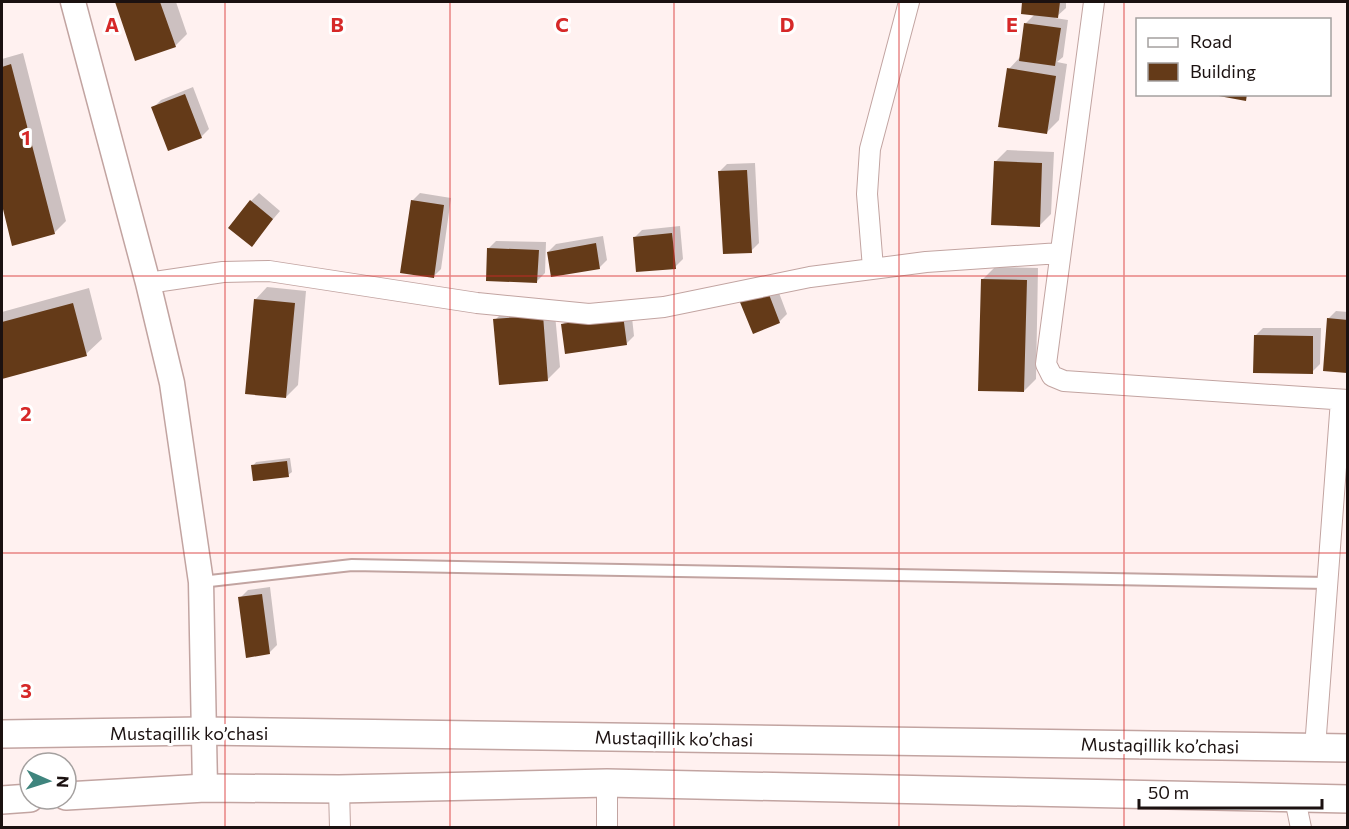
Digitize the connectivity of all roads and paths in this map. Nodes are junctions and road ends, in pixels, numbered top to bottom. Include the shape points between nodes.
1 (73, 2) edge
2 (909, 2) edge
3 (1094, 2) edge
4 (1060, 254) junction
5 (873, 268) junction
6 (148, 283) junction
7 (1344, 400) edge
8 (201, 582) junction
9 (1328, 583) junction
10 (203, 731) junction
11 (2, 734) edge
12 (1316, 748) junction
13 (1347, 748) edge
14 (607, 783) junction
15 (205, 788) junction
16 (339, 789) junction
17 (78, 795) edge
18 (18, 799) edge
19 (1295, 799) junction
20 (1347, 799) edge
21 (2, 800) edge
22 (340, 828) edge
23 (607, 828) edge
24 (1301, 828) edge

1 - 6 street
2 - 5 street via 870,149 867,194
3 - 4 street
4 - 5 street via 926,261
4 - 7 street via 1046,364 1052,376 1064,381
5 - 6 street via 664,307 589,314 477,303 269,271 223,272
6 - 8 street via 172,383
7 - 9 street
8 - 9 lane via 352,565
8 - 10 street
9 - 12 street
10 - 11 main road, Mustaqillik ko’chasi
10 - 12 main road, Mustaqillik ko’chasi
10 - 15 street
12 - 13 main road, Mustaqillik ko’chasi
14 - 16 main road
14 - 19 main road
14 - 23 street
15 - 16 main road
15 - 17 main road
16 - 22 street
18 - 21 main road
19 - 20 main road
19 - 24 street

